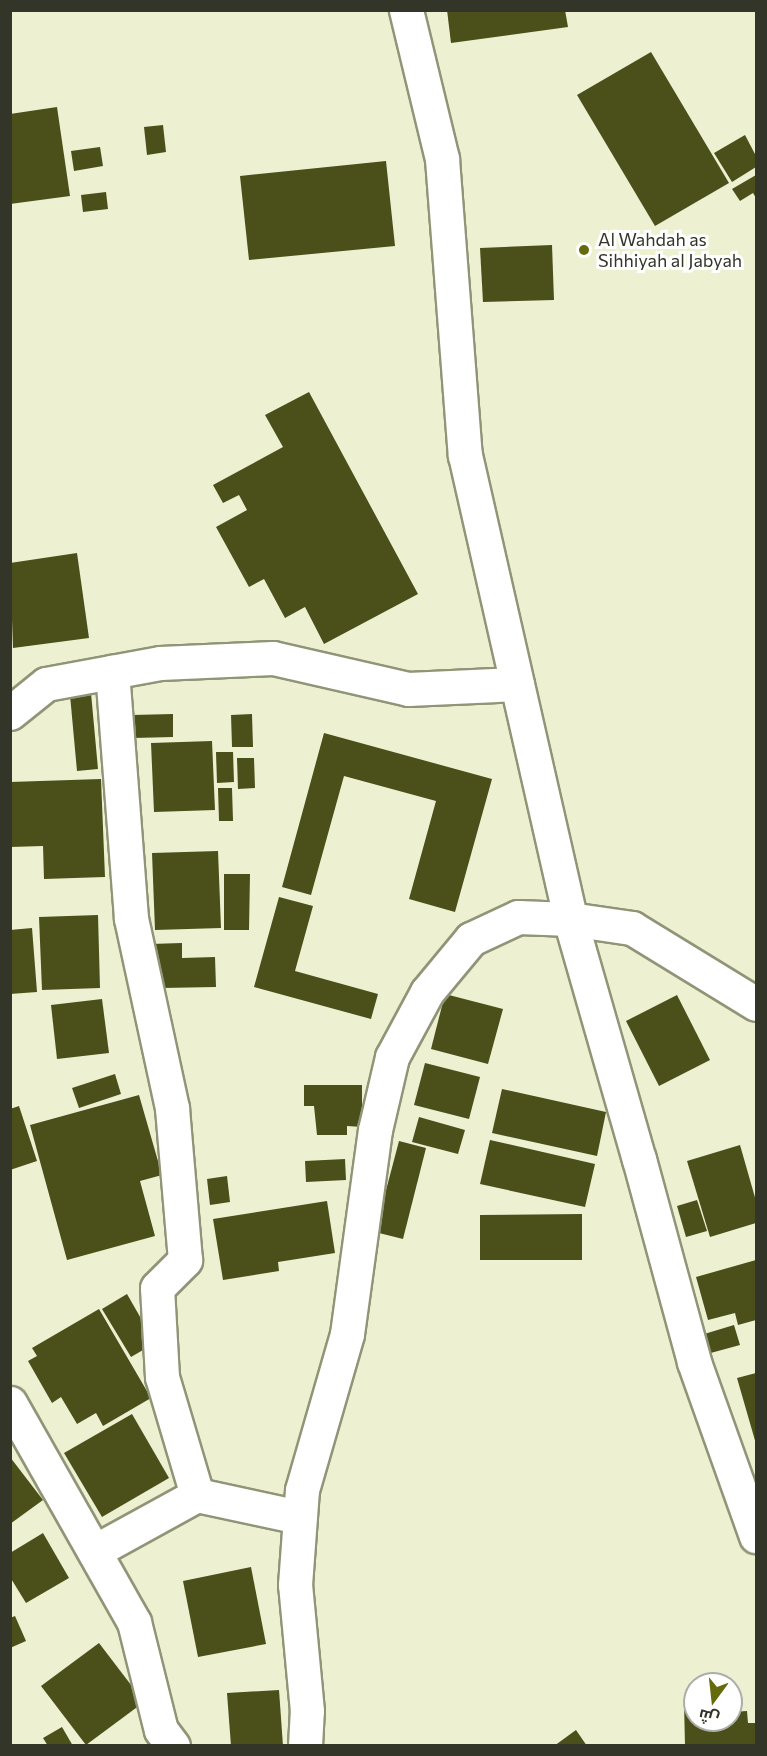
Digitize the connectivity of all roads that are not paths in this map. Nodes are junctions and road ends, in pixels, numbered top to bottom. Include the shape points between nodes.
1 (406, 10) edge
2 (112, 672) junction
3 (517, 684) junction
4 (10, 713) edge
5 (570, 919) junction
6 (756, 1004) edge
7 (10, 1403) edge
8 (197, 1495) junction
9 (300, 1517) junction
10 (756, 1536) edge
11 (95, 1551) junction
12 (172, 1746) edge
13 (305, 1746) edge

1 - 3 street via 442,159 465,455
2 - 3 street via 160,663 273,658 408,689
2 - 4 street via 46,684
2 - 8 street via 131,918 172,1108 185,1260 157,1288 162,1377
3 - 5 street
5 - 6 street via 632,928
5 - 9 street via 518,917 471,939 427,992 392,1057 375,1130 347,1334 302,1490
5 - 10 street via 694,1362
7 - 11 street
8 - 9 street
8 - 11 street
9 - 13 street via 295,1586 307,1711
11 - 12 street via 134,1622 161,1730

